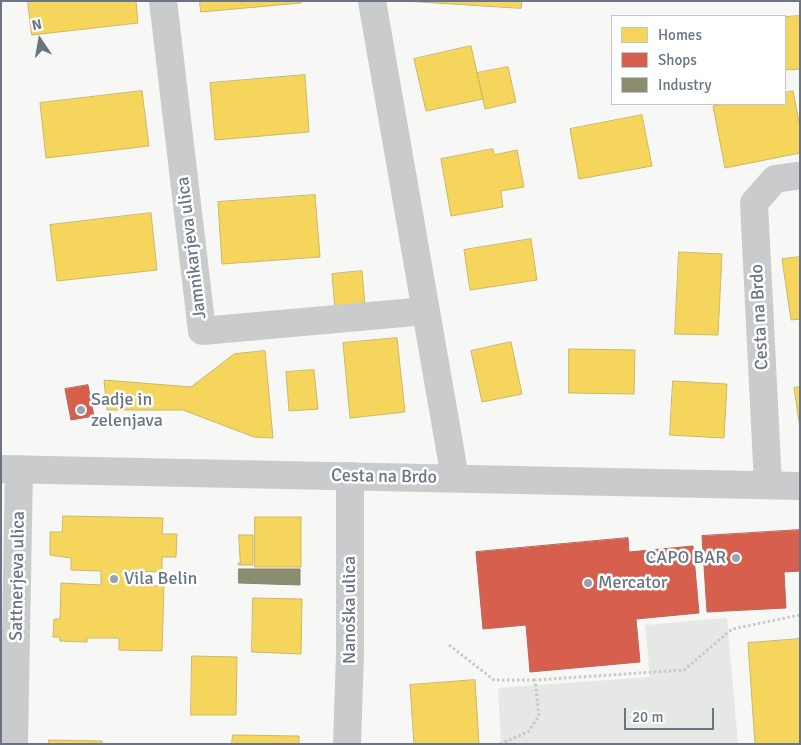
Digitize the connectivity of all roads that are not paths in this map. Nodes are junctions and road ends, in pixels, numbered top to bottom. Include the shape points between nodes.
1 (163, 1) edge
2 (372, 1) edge
3 (796, 176) dead end
4 (426, 311) junction
5 (10, 469) edge
6 (350, 476) junction
7 (455, 478) junction
8 (768, 485) junction
9 (800, 486) edge
10 (14, 744) edge
11 (348, 744) edge

1 - 4 street, Jamnikarjeva ulica via 202,330
2 - 4 street
3 - 8 street, Cesta na Brdo via 775,179 754,203
4 - 7 street
5 - 6 street, Cesta na Brdo
5 - 10 street, Sattnerjeva ulica
6 - 7 street, Cesta na Brdo
6 - 11 street, Nanoška ulica
7 - 8 street, Cesta na Brdo
8 - 9 street, Cesta na Brdo

